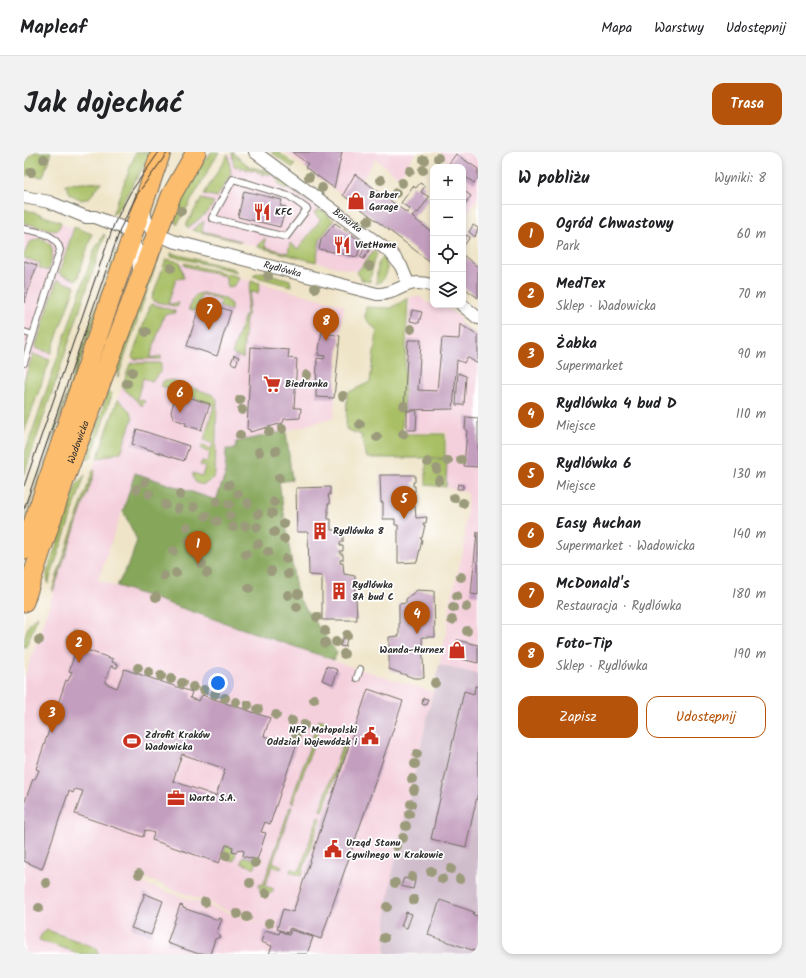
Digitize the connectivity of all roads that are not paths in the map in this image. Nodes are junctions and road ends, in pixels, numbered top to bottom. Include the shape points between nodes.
1 (161, 152) edge
2 (196, 152) edge
3 (255, 152) edge
4 (24, 197) edge
5 (144, 203) junction
6 (307, 209) joint
7 (24, 229) edge
8 (157, 234) junction
9 (132, 240) junction
10 (408, 283) junction
11 (138, 285) junction
12 (430, 285) edge
13 (466, 308) edge
14 (478, 318) edge
15 (24, 332) edge
16 (33, 335) junction
17 (24, 363) edge
18 (24, 550) edge
19 (24, 602) edge
20 (360, 669) dead end
21 (357, 678) dead end

1 - 5 main road, Wadowicka
2 - 8 main road, Wadowicka via 174,190
3 - 10 street, Bonarka via 391,253 401,266
4 - 9 street via 48,202 121,227
5 - 8 street, Wadowicka via 145,220 150,229
5 - 9 main road, Wadowicka
6 - 6 lane via 289,196 234,179 212,218 286,237
7 - 16 lane via 50,236 58,243 60,250
8 - 10 street, Rydlówka via 173,241 377,294 388,293
8 - 11 main road, Wadowicka
9 - 11 street, Wadowicka via 138,257
9 - 18 main road, Wadowicka
10 - 12 street
11 - 19 main road, Wadowicka via 65,478
13 - 14 street
15 - 16 lane
16 - 17 lane
20 - 21 lane

